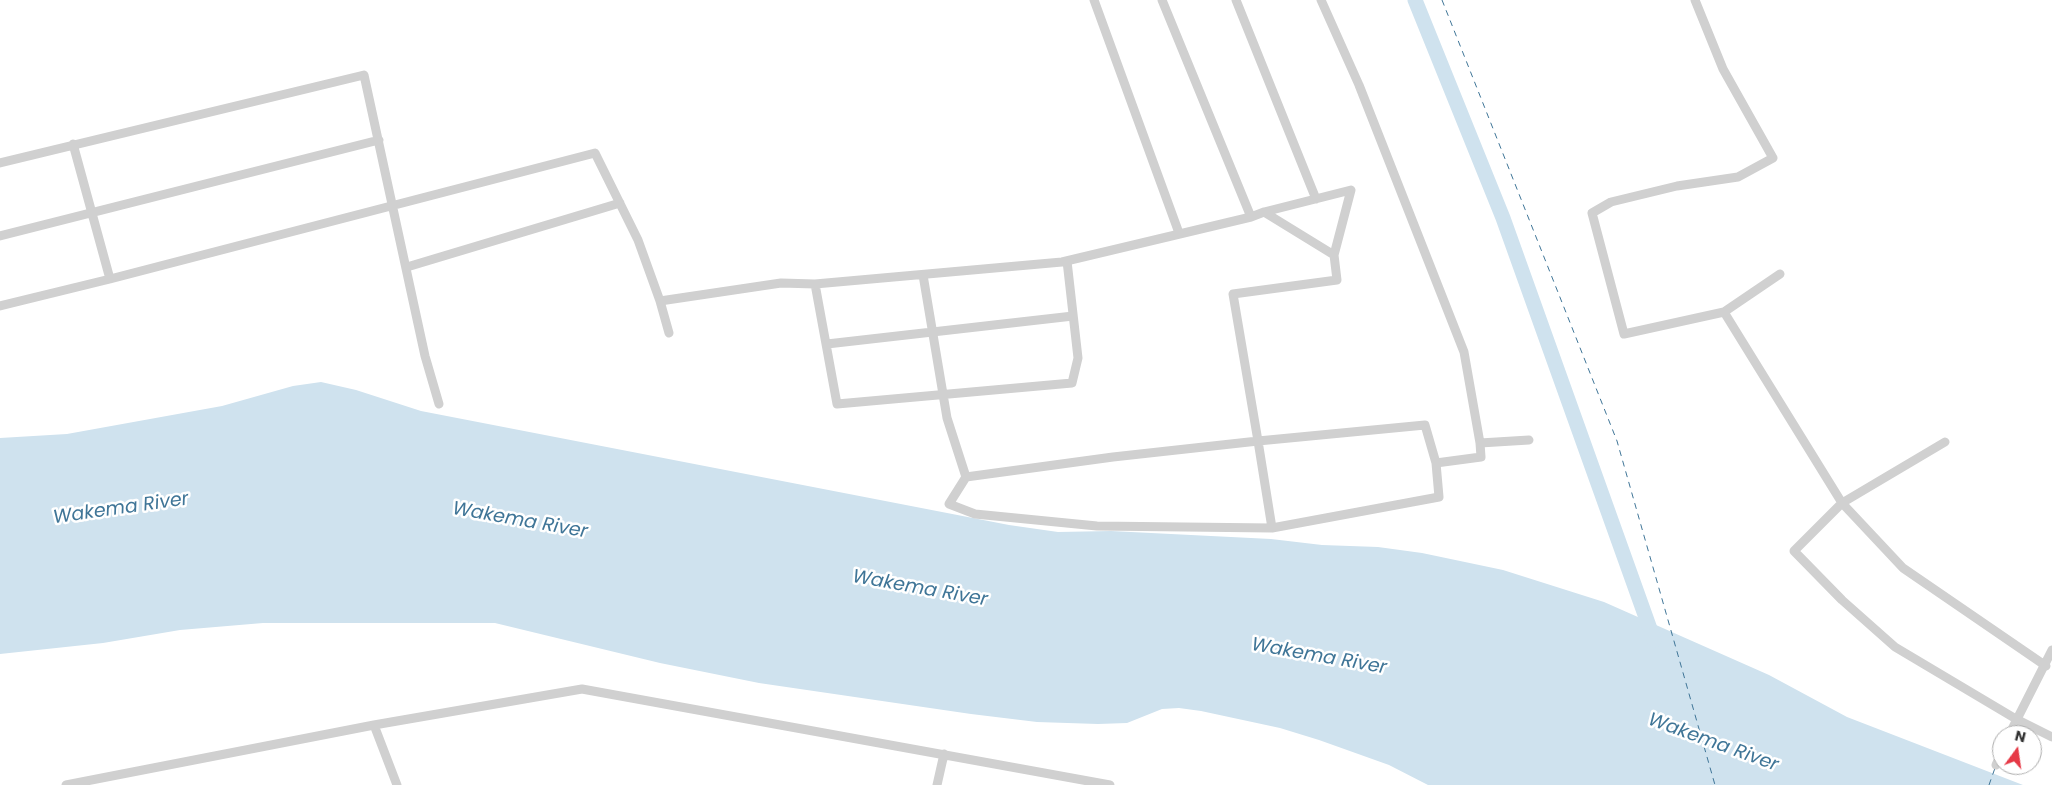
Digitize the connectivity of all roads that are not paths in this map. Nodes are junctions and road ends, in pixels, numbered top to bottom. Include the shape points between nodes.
1 (1094, 0) edge
2 (1162, 0) edge
3 (1236, 0) edge
4 (1320, 0) edge
5 (1695, 0) edge
6 (379, 140) junction
7 (73, 144) junction
8 (0, 163) edge
9 (1316, 199) junction
10 (394, 204) junction
11 (620, 204) junction
12 (1264, 212) junction
13 (92, 213) junction
14 (1251, 217) junction
15 (1179, 233) junction
16 (0, 236) edge
17 (1334, 256) junction
18 (1067, 261) junction
19 (407, 267) junction
20 (1780, 274) dead end
21 (923, 276) junction
22 (110, 279) junction
23 (815, 284) junction
24 (660, 301) junction
25 (0, 306) edge
26 (1724, 312) junction
27 (1073, 316) junction
28 (669, 332) dead end
29 (933, 333) junction
30 (827, 344) junction
31 (943, 395) junction
32 (439, 404) dead end
33 (1529, 440) dead end
34 (1258, 441) junction
35 (1945, 442) dead end
36 (1480, 443) junction
37 (1436, 463) junction
38 (966, 477) junction
39 (1842, 503) junction
40 (1272, 528) junction
41 (2052, 650) edge
42 (2046, 666) junction
43 (2016, 719) junction
44 (374, 725) junction
45 (2013, 725) edge
46 (2052, 737) edge
47 (944, 754) junction
48 (118, 775) junction
49 (1090, 783) edge
50 (66, 785) edge
51 (118, 785) edge
52 (397, 785) edge
53 (937, 785) edge
54 (1110, 785) edge

1 - 15 street
2 - 14 street
3 - 9 street
4 - 36 street via 1361,90 1464,352
5 - 26 street via 1723,69 1772,158 1738,177 1677,186 1612,202 1592,214 1624,334
6 - 7 street via 364,74
6 - 10 street
6 - 13 street
7 - 8 street
7 - 13 street
9 - 12 street
9 - 17 street via 1351,190
10 - 11 street via 594,153
10 - 19 street
10 - 22 street
11 - 19 street
11 - 24 street via 638,240
12 - 14 street
12 - 17 street
13 - 16 street
13 - 22 street
14 - 15 street
15 - 18 street
17 - 34 street via 1337,280 1233,294
18 - 21 street
18 - 27 street
19 - 32 street via 425,356
20 - 26 street
21 - 23 street
21 - 29 street
22 - 25 street
23 - 24 street via 781,284
23 - 30 street
24 - 28 street
26 - 39 street
27 - 29 street
27 - 31 street via 1078,358 1072,383
29 - 30 street
29 - 31 street
30 - 31 street via 837,404
31 - 38 street
33 - 36 street
34 - 37 street via 1425,425
34 - 38 street
34 - 40 street
35 - 39 street
36 - 37 street via 1481,457
37 - 40 street via 1439,497
38 - 40 street via 949,504 975,514 1097,526
39 - 42 street via 1903,568
39 - 43 street via 1794,551 1895,647
41 - 42 street
42 - 43 street
43 - 45 street
43 - 46 street
44 - 47 street via 582,689
44 - 48 street
44 - 52 street
47 - 49 street
47 - 53 street
48 - 50 street
48 - 51 street
49 - 54 street

